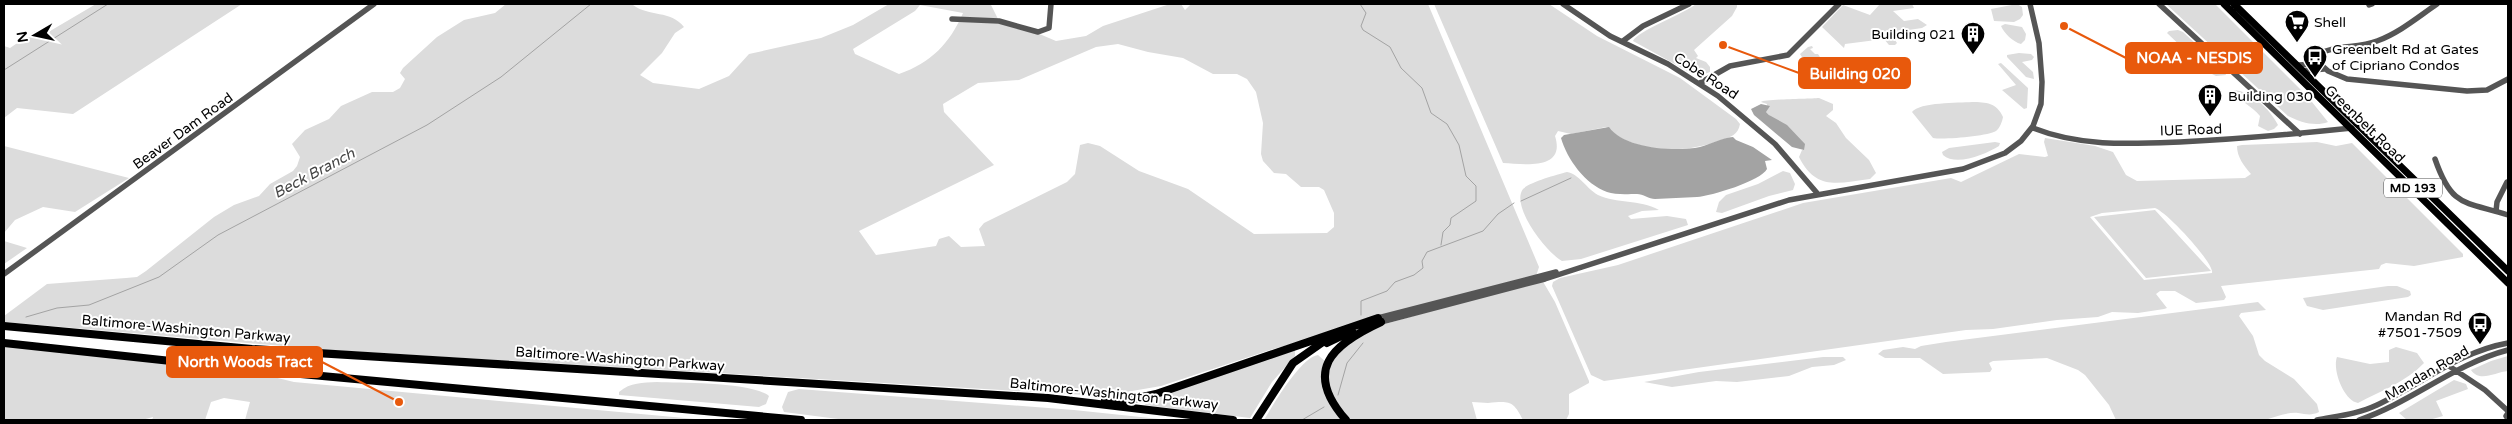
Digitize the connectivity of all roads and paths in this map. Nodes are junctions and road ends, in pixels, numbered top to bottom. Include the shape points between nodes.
1 (374, 4) edge
2 (1051, 4) edge
3 (1563, 4) edge
4 (1689, 4) edge
5 (1839, 4) edge
6 (2030, 4) edge
7 (2159, 4) edge
8 (2224, 4) edge
9 (2234, 4) edge
10 (2437, 4) edge
11 (952, 19) dead end
12 (1623, 41) junction
13 (2319, 64) junction
14 (2300, 68) junction
15 (2324, 69) junction
16 (2508, 80) edge
17 (1700, 83) junction
18 (2032, 128) junction
19 (2352, 128) junction
20 (2300, 134) junction
21 (2435, 159) dead end
22 (2507, 182) edge
23 (1817, 193) junction
24 (2496, 211) junction
25 (2508, 215) edge
26 (2508, 271) edge
27 (4, 274) edge
28 (2508, 283) edge
29 (1379, 320) junction
30 (4, 326) edge
31 (4, 342) edge
32 (2508, 343) edge
33 (2508, 350) edge
34 (2446, 364) junction
35 (2455, 370) junction
36 (1048, 398) junction
37 (2508, 412) edge
38 (2508, 419) edge
39 (801, 420) edge
40 (1234, 420) edge
41 (1256, 420) edge
42 (1346, 420) edge
43 (2317, 420) edge
44 (2359, 420) edge

1 - 27 street, Beaver Dam Road
2 - 11 street via 1048,28 1043,32 999,21
3 - 12 street, Cobe Road
4 - 12 street via 1643,26
5 - 17 street via 1788,55 1730,66
6 - 18 street via 2035,18 2043,92
7 - 20 street
8 - 19 main road, Greenbelt Road / MD 193
9 - 14 main road, Greenbelt Road / MD 193
10 - 13 street via 2377,42 2342,45 2321,52 2316,56
12 - 17 street, Cobe Road
13 - 14 street
13 - 15 street, Greenbelt Road
14 - 15 street
14 - 26 main road, Greenbelt Road / MD 193
15 - 16 street, Greenbelt Road via 2347,79 2470,92 2487,90
17 - 23 street, Cobe Road via 1763,132
18 - 20 street, IUE Road via 2069,141 2091,144
18 - 23 street via 2008,150 1966,168
19 - 20 street, IUE Road
19 - 28 main road, Greenbelt Road / MD 193
21 - 24 street via 2443,184 2454,197 2467,204
22 - 24 street
23 - 29 street via 1575,268 1542,274
24 - 25 street
29 - 36 highway via 1143,397 1115,401
29 - 41 highway via 1340,332 1318,343 1293,363
29 - 42 highway via 1347,338 1332,352 1327,363 1327,392
30 - 36 highway, Baltimore-Washington Parkway via 252,349
31 - 39 highway via 226,367
32 - 34 street, Mandan Road via 2473,351
33 - 35 street, Mandan Road via 2480,357
34 - 35 street
34 - 43 street, Mandan Road via 2378,405 2352,414
35 - 37 street via 2485,390
35 - 44 street, Mandan Road via 2386,411
36 - 40 highway, Baltimore-Washington Parkway
37 - 38 street

